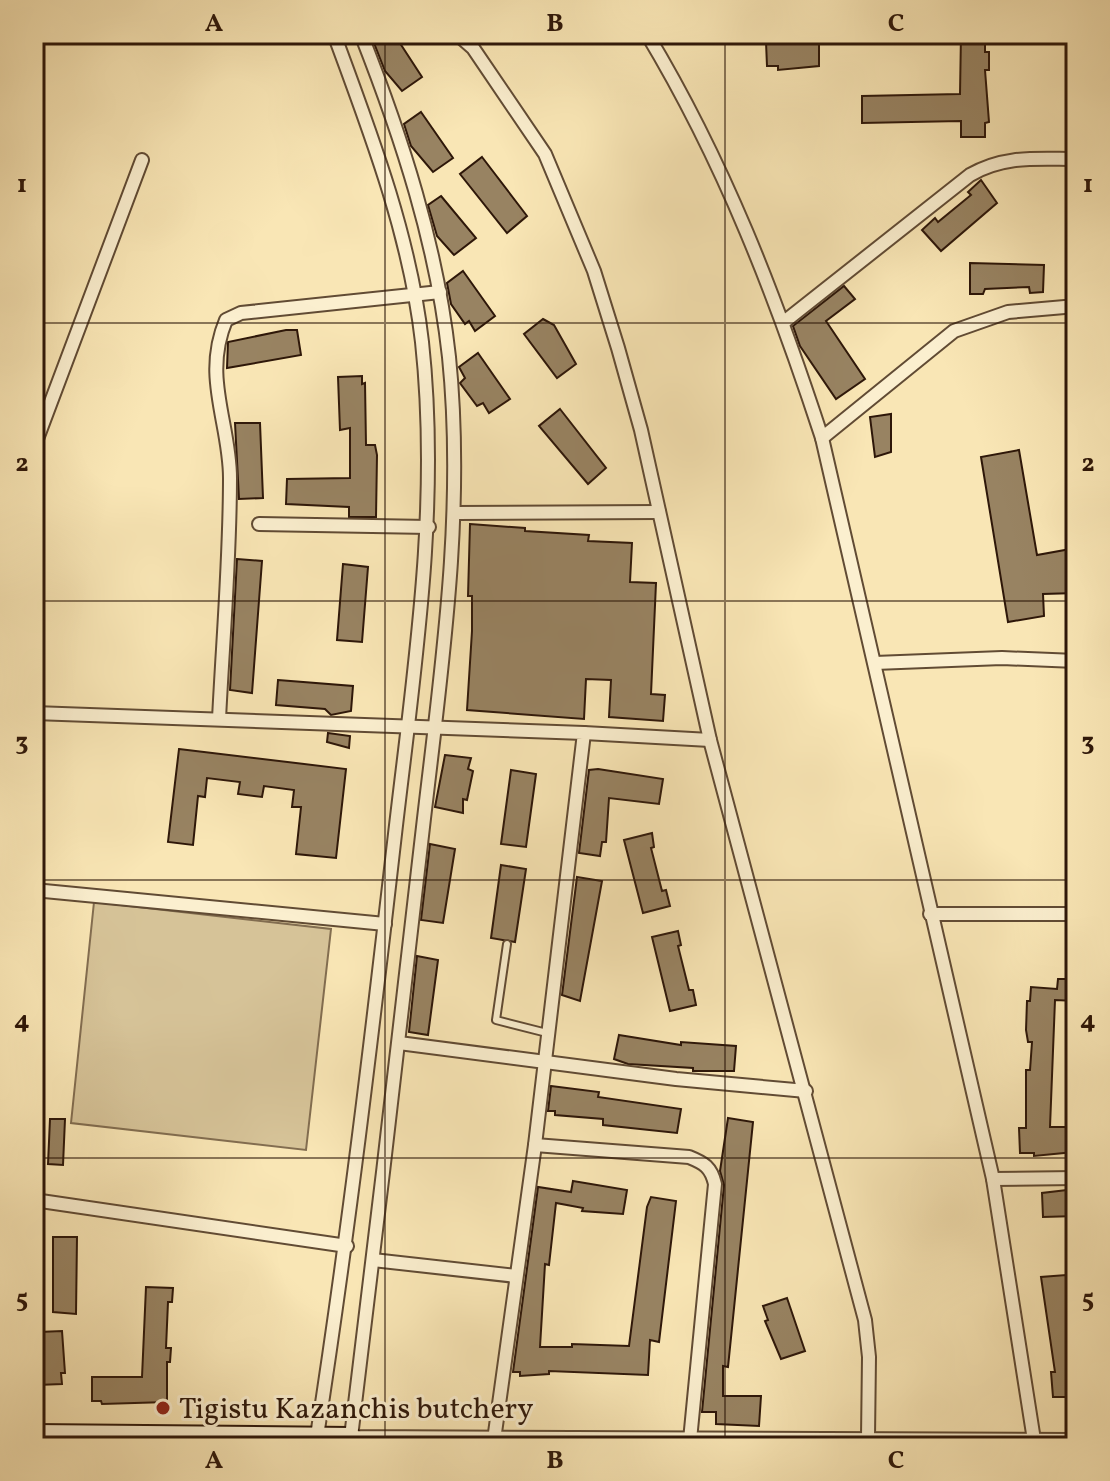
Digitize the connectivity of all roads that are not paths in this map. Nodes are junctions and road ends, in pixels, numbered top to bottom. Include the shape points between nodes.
1 (334, 34) edge
2 (361, 34) edge
3 (457, 34) edge
4 (647, 34) edge
5 (1076, 159) edge
6 (142, 160) dead end
7 (440, 292) junction
8 (415, 294) junction
9 (1076, 306) edge
10 (784, 322) junction
11 (822, 438) junction
12 (34, 447) edge
13 (659, 512) junction
14 (456, 513) junction
15 (259, 524) dead end
16 (429, 527) junction
17 (1076, 661) edge
18 (875, 663) junction
19 (34, 713) edge
20 (219, 719) junction
21 (408, 725) junction
22 (434, 727) junction
23 (584, 733) junction
24 (710, 740) junction
25 (34, 890) edge
26 (930, 914) junction
27 (1076, 914) edge
28 (385, 924) junction
29 (507, 944) dead end
30 (547, 1033) junction
31 (399, 1043) junction
32 (545, 1061) junction
33 (806, 1091) junction
34 (535, 1145) junction
35 (1076, 1178) edge
36 (993, 1179) junction
37 (34, 1200) edge
38 (347, 1246) junction
39 (373, 1260) junction
40 (516, 1276) junction
41 (34, 1434) edge
42 (868, 1437) junction
43 (494, 1440) junction
44 (690, 1440) junction
45 (1034, 1440) junction
46 (1076, 1440) edge
47 (316, 1441) edge
48 (350, 1442) edge

1 - 8 street via 379,157
2 - 7 street via 396,122
3 - 13 street via 473,48 539,144 571,211 618,348
4 - 10 street via 725,177
5 - 10 street via 1006,159 980,169
6 - 12 street
7 - 8 street
7 - 14 street via 449,360
8 - 16 street
8 - 20 street via 241,313 226,320 219,337 217,373 230,476
9 - 11 street via 1008,312 954,331
10 - 11 street
11 - 18 street
13 - 14 street
13 - 24 street
14 - 22 street
15 - 16 street
16 - 21 street
17 - 18 street
18 - 26 street
19 - 20 street
20 - 21 street
21 - 22 street
21 - 28 street
22 - 23 street
22 - 31 street
23 - 24 street
23 - 30 street
24 - 33 street
25 - 28 street
26 - 27 street
26 - 36 street
28 - 38 street
29 - 30 lane via 496,1020
30 - 32 street
31 - 32 street
31 - 39 street
32 - 33 street
32 - 34 street
33 - 42 street via 865,1320
34 - 40 street
34 - 44 street via 689,1157 713,1173
35 - 36 street
36 - 45 street
37 - 38 street
38 - 47 street
39 - 40 street
39 - 48 street
40 - 43 street
41 - 47 main road
42 - 44 street
42 - 45 street
43 - 44 street
43 - 48 street
45 - 46 street
47 - 48 main road

